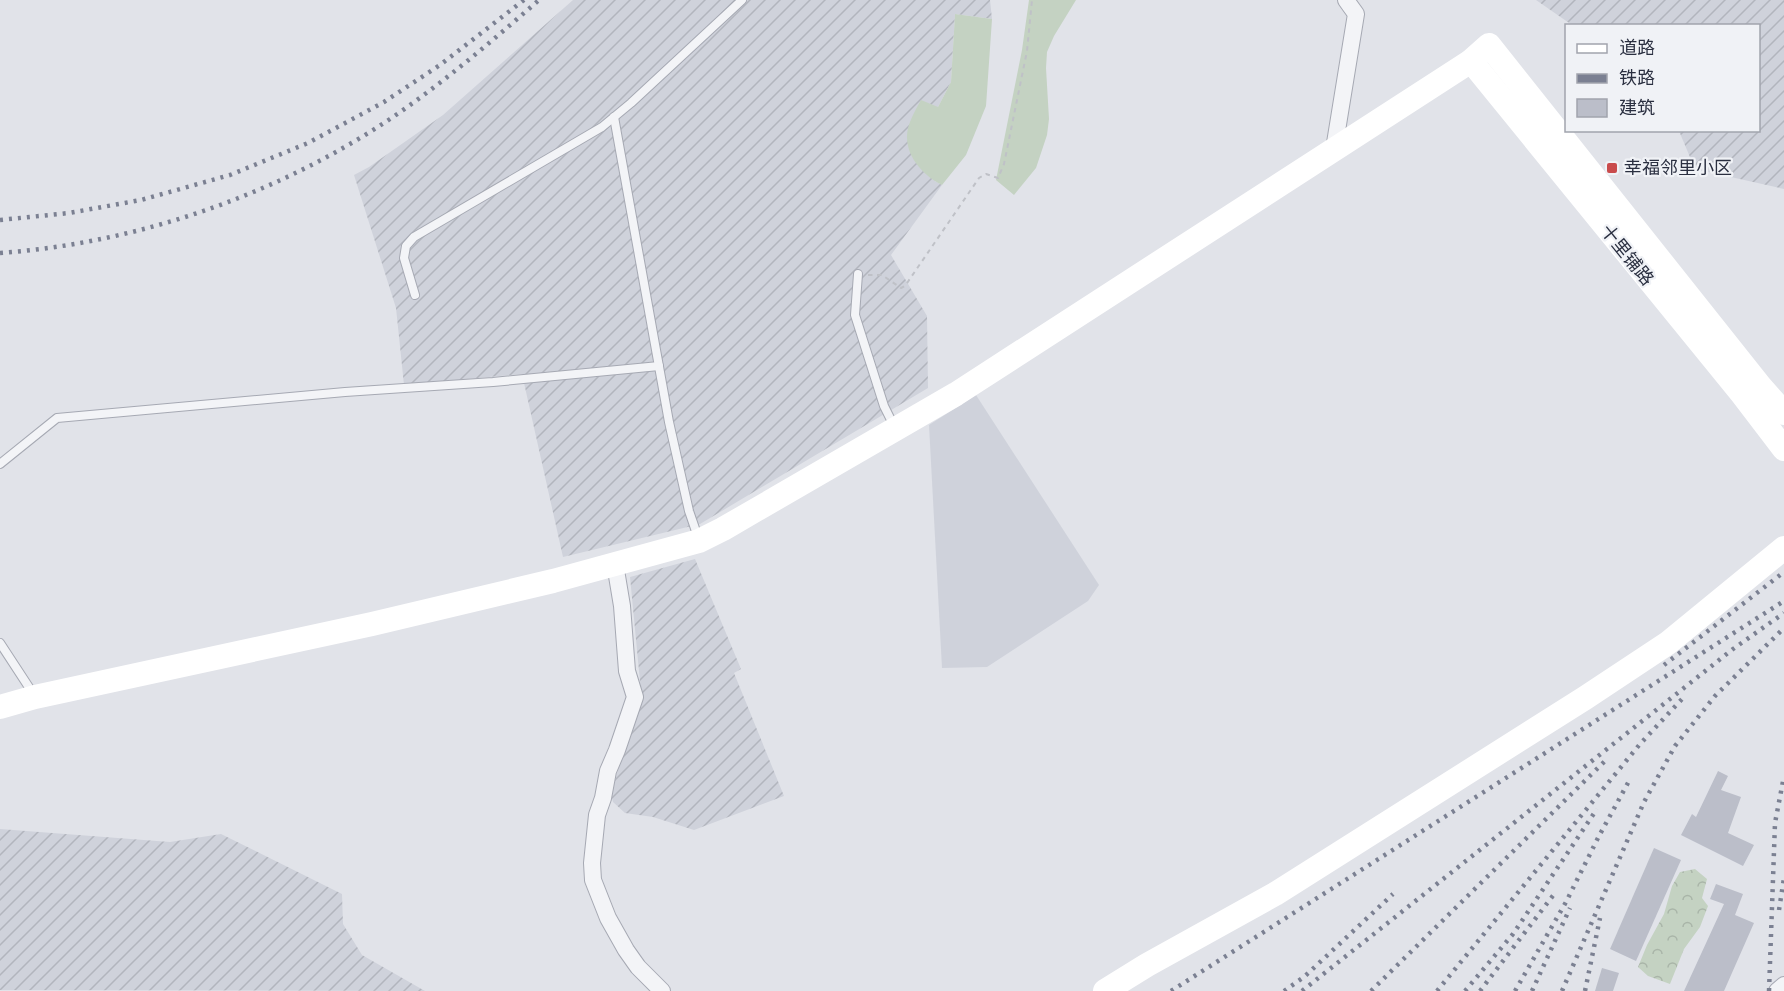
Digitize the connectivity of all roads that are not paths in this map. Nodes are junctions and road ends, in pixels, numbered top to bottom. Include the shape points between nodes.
1 (742, 0) edge
2 (1346, 0) edge
3 (1471, 61) junction
4 (614, 117) junction
5 (1335, 149) junction
6 (1617, 225) junction
7 (858, 274) road end
8 (415, 296) dead end
9 (659, 366) junction
10 (1784, 413) edge
11 (896, 429) junction
12 (1784, 449) edge
13 (0, 464) edge
14 (699, 541) junction
15 (1784, 548) edge
16 (615, 564) junction
17 (0, 643) edge
18 (35, 697) junction
19 (0, 707) edge
20 (1784, 985) edge
21 (662, 991) edge
22 (1105, 991) edge
23 (1777, 991) edge

1 - 4 lane
2 - 5 street via 1356,14
3 - 5 street
3 - 6 street, 十里铺路
3 - 6 street, 十里铺路 via 1490,45
4 - 8 lane via 414,237 406,246 404,258
4 - 9 lane
5 - 11 street
6 - 10 street, 十里铺路
6 - 12 street, 十里铺路
7 - 11 lane via 855,315 884,406
9 - 13 lane via 57,418
9 - 14 lane via 689,511
11 - 14 street
14 - 16 street
15 - 22 street via 1668,642 1585,698 1275,894
16 - 18 street via 372,624
16 - 21 street via 627,671 635,697 608,771 597,815 593,880 626,950
17 - 18 lane
18 - 19 street
20 - 23 street

